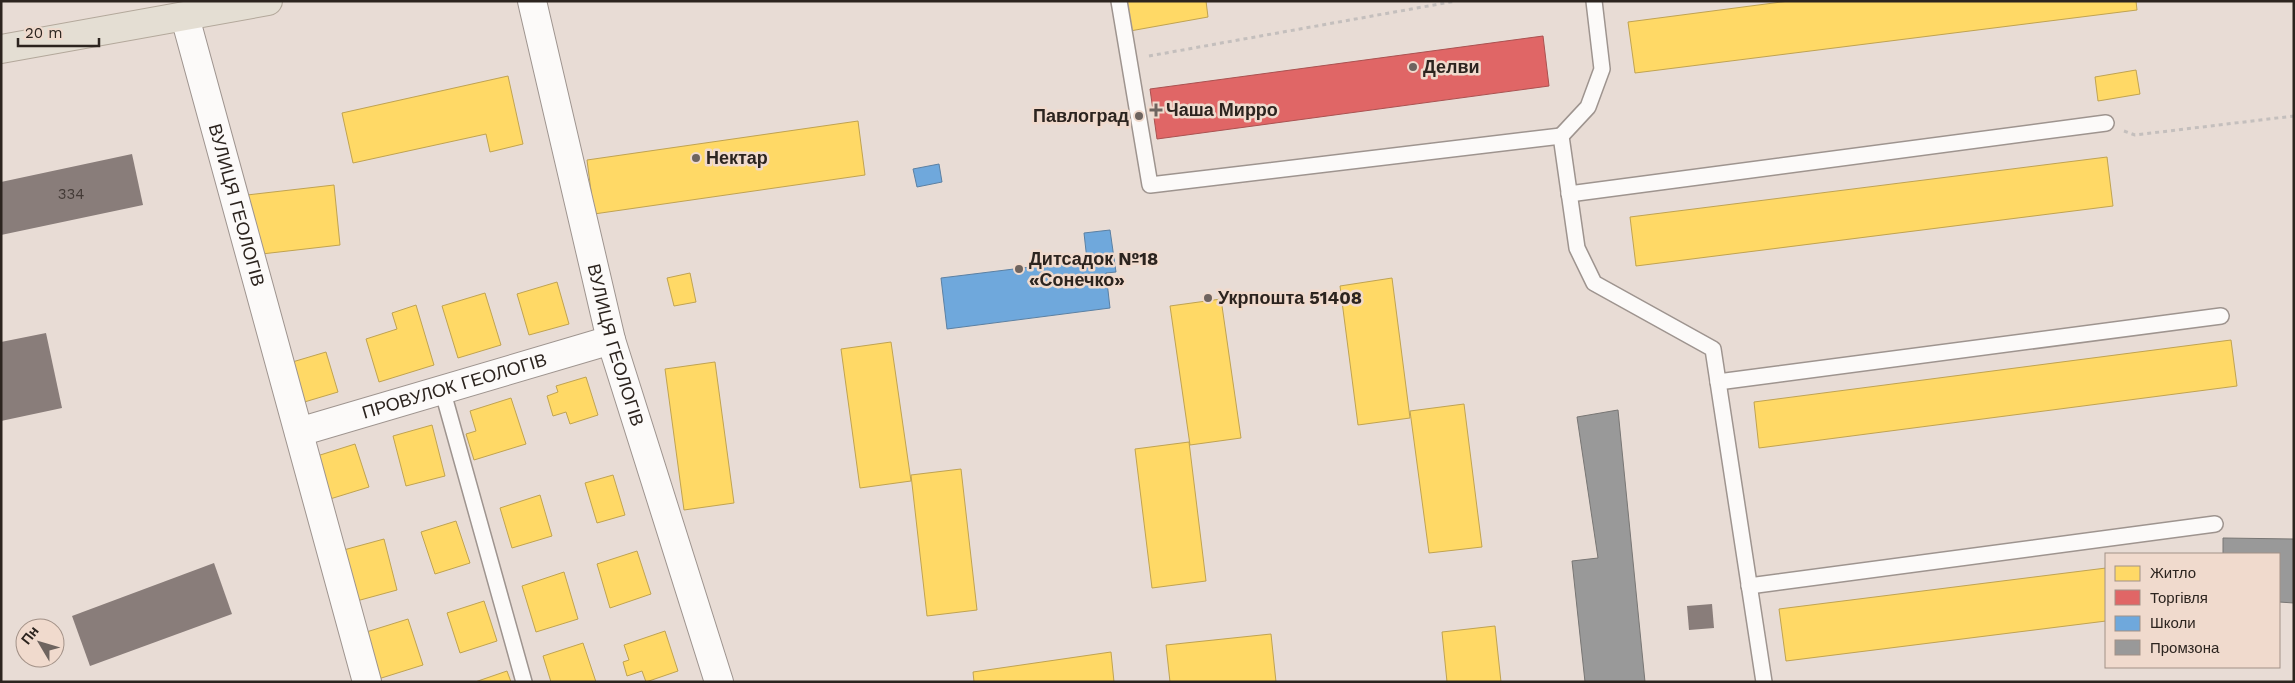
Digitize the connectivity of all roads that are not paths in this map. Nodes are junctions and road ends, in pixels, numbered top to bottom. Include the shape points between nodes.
1 (268, 1) edge
2 (532, 1) edge
3 (1119, 1) edge
4 (1594, 1) edge
5 (185, 17) junction
6 (1, 48) edge
7 (2106, 123) road end
8 (1561, 136) junction
9 (1569, 194) junction
10 (2222, 316) dead end
11 (611, 340) junction
12 (1718, 382) junction
13 (442, 389) junction
14 (299, 432) junction
15 (2215, 524) dead end
16 (1749, 586) junction
17 (367, 682) edge
18 (524, 682) edge
19 (719, 682) edge
20 (1764, 682) edge

1 - 5 highway
2 - 11 street, ВУЛИЦЯ ГЕОЛОГІВ
3 - 8 lane via 1150,185
4 - 8 lane via 1602,69 1588,108
5 - 6 highway
5 - 14 street, ВУЛИЦЯ ГЕОЛОГІВ
7 - 9 lane
8 - 9 lane
9 - 12 lane via 1577,248 1594,283 1713,349
10 - 12 lane
11 - 13 street, ПРОВУЛОК ГЕОЛОГІВ
11 - 19 street, ВУЛИЦЯ ГЕОЛОГІВ
12 - 16 lane
13 - 14 street, ПРОВУЛОК ГЕОЛОГІВ
13 - 18 lane
14 - 17 street, ВУЛИЦЯ ГЕОЛОГІВ
15 - 16 lane
16 - 20 lane

